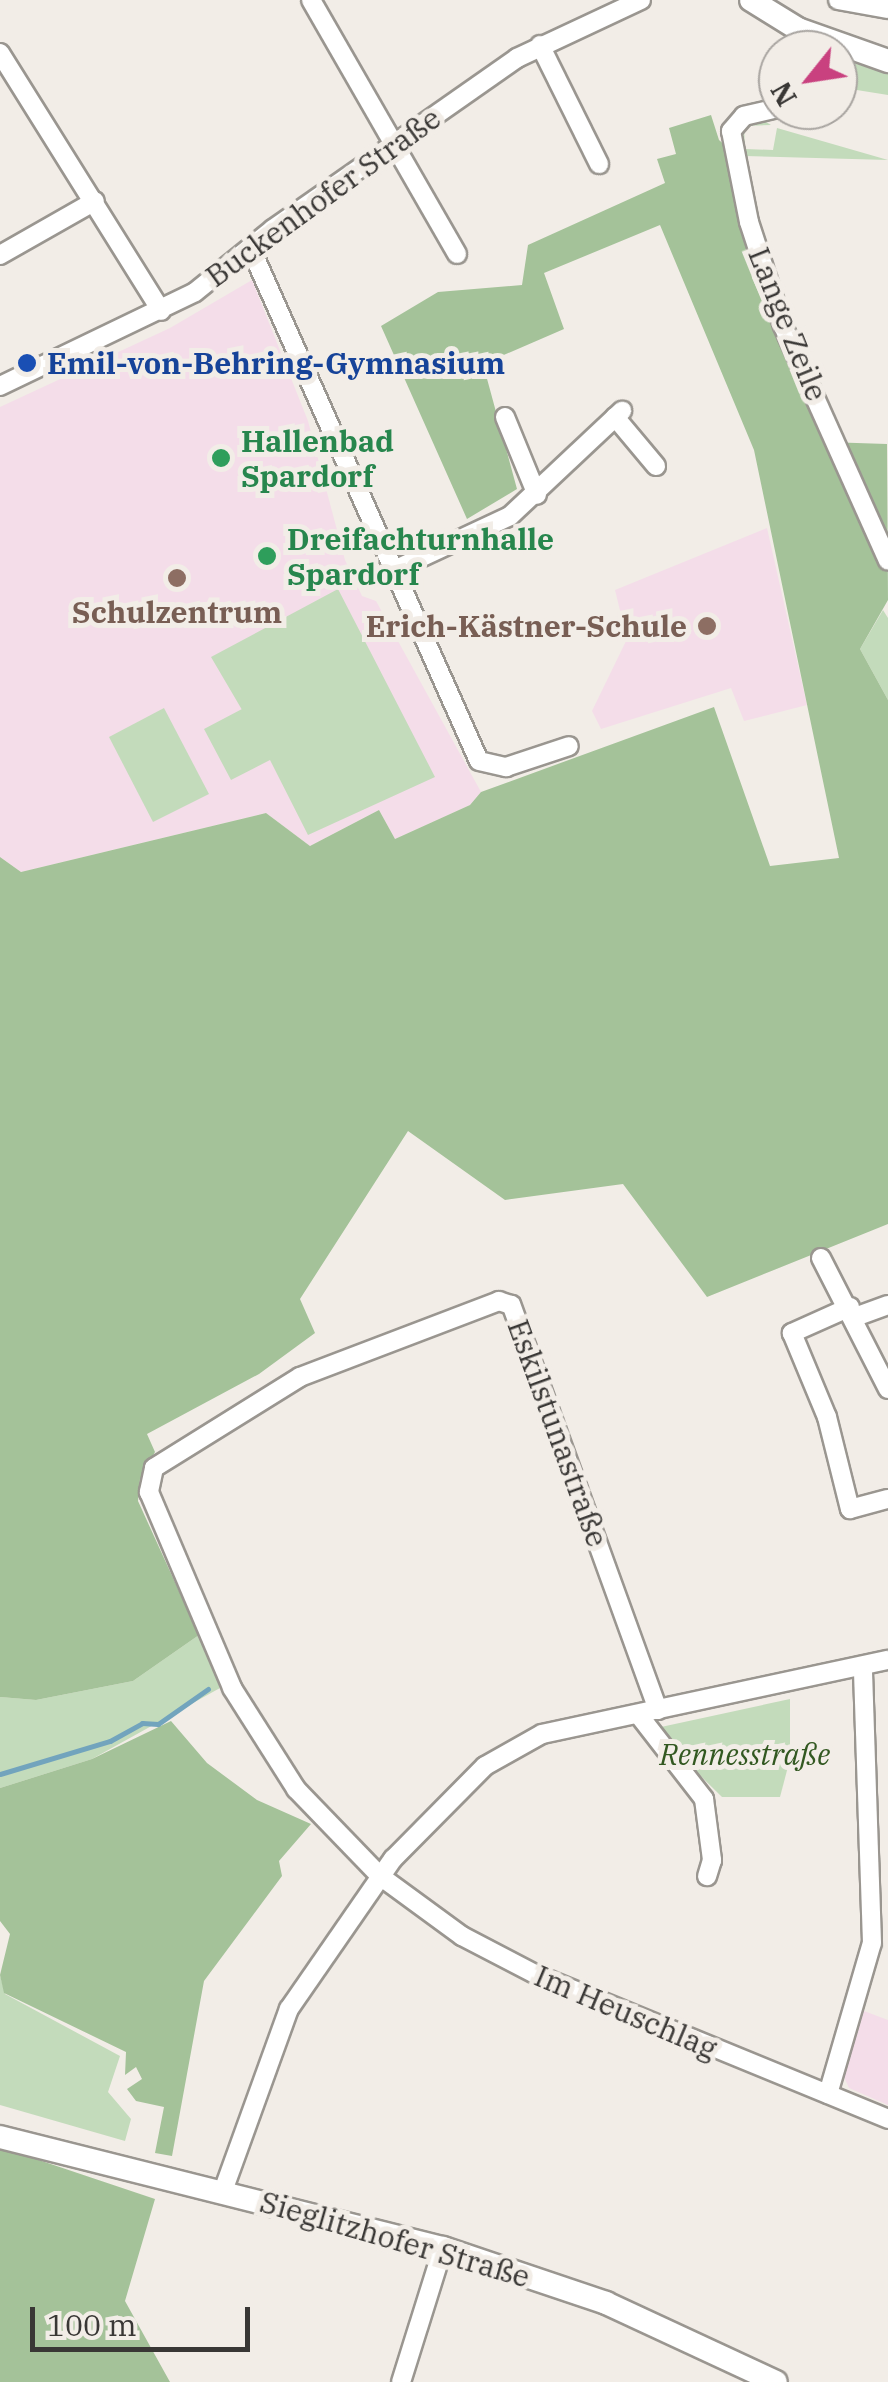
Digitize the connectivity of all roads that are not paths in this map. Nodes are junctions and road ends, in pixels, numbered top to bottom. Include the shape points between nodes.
1 (310, 0) edge
2 (641, 0) edge
3 (751, 0) edge
4 (838, 0) edge
5 (888, 8) edge
6 (540, 44) junction
7 (0, 52) edge
8 (888, 62) edge
9 (758, 113) edge
10 (394, 144) junction
11 (599, 164) dead end
12 (95, 201) junction
13 (251, 249) junction
14 (0, 254) edge
15 (457, 254) dead end
16 (161, 311) junction
17 (0, 386) edge
18 (505, 417) dead end
19 (656, 466) dead end
20 (537, 495) junction
21 (887, 559) edge
22 (392, 571) junction
23 (569, 746) dead end
24 (821, 1258) dead end
25 (888, 1306) edge
26 (852, 1312) junction
27 (888, 1389) edge
28 (888, 1499) edge
29 (888, 1660) edge
30 (863, 1666) junction
31 (658, 1710) junction
32 (638, 1714) junction
33 (380, 1876) junction
34 (707, 1876) dead end
35 (828, 2094) junction
36 (888, 2119) edge
37 (0, 2137) edge
38 (224, 2191) junction
39 (443, 2248) junction
40 (402, 2382) edge
41 (776, 2382) edge

1 - 10 street
2 - 6 street, Buckenhofer Straße
3 - 8 main road via 798,29
4 - 5 street
6 - 10 street, Buckenhofer Straße
6 - 11 street
7 - 12 street
9 - 21 street, Lange Zeile via 744,116 731,131 748,222 783,326
10 - 13 street, Buckenhofer Straße
10 - 15 street
12 - 14 street
12 - 16 street
13 - 16 street, Buckenhofer Straße
13 - 22 street
16 - 17 street, Buckenhofer Straße
18 - 20 street
19 - 20 street via 619,414
20 - 22 street via 501,522
22 - 23 street via 480,761 494,769
24 - 26 street
25 - 26 street
26 - 27 street
26 - 28 street via 792,1333 827,1417 850,1509
29 - 30 street
30 - 31 street
30 - 35 street via 872,1943
31 - 32 street
31 - 33 street, Eskilstunastraße via 511,1305 499,1301 426,1326 267,1393 154,1468 149,1492 224,1673 266,1747 318,1816
32 - 33 street via 542,1734 509,1748 465,1782
32 - 34 street via 704,1800 712,1860
33 - 35 street, Im Heuschlag via 462,1936 535,1974
33 - 38 street via 280,2026
35 - 36 street, Im Heuschlag
37 - 38 main road, Sieglitzhofer Straße
38 - 39 main road, Sieglitzhofer Straße
39 - 40 street
39 - 41 main road, Sieglitzhofer Straße via 606,2303

